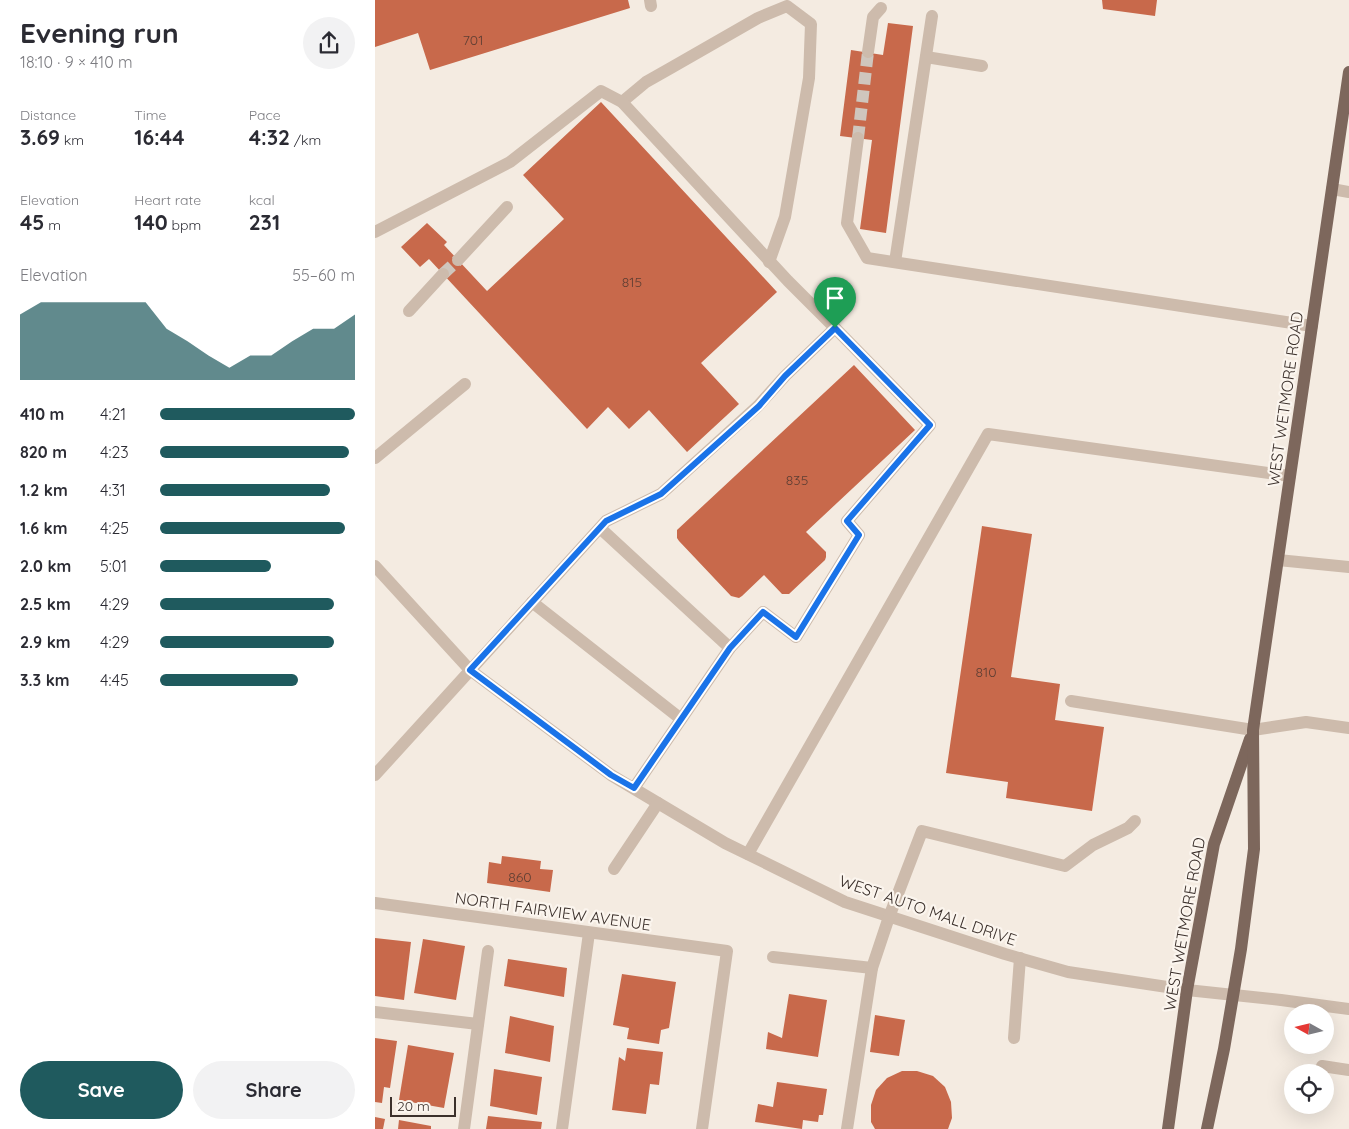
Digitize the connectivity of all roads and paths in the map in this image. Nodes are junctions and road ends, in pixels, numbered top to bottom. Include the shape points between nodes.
1 (881, 8) dead end
2 (932, 16) dead end
3 (869, 52) tunnel mouth
4 (926, 57) junction
5 (982, 66) dead end
6 (1349, 72) edge
7 (622, 102) junction
8 (858, 138) tunnel mouth
9 (1332, 189) junction
10 (1349, 192) edge
11 (507, 207) dead end
12 (375, 232) edge
13 (458, 260) tunnel mouth
14 (769, 262) junction
15 (895, 262) junction
16 (443, 274) tunnel mouth
17 (409, 311) dead end
18 (1312, 326) junction
19 (835, 328) junction
20 (465, 384) dead end
21 (375, 458) edge
22 (1290, 476) junction
23 (600, 528) junction
24 (1277, 560) junction
25 (1349, 566) edge
26 (376, 569) edge
27 (532, 602) junction
28 (730, 648) junction
29 (470, 670) junction
30 (1071, 701) dead end
31 (681, 718) junction
32 (1349, 728) edge
33 (1253, 730) junction
34 (375, 775) edge
35 (634, 788) junction
36 (658, 803) junction
37 (1135, 822) dead end
38 (748, 854) junction
39 (614, 869) dead end
40 (375, 903) edge
41 (889, 917) junction
42 (589, 933) junction
43 (488, 951) dead end
44 (773, 957) dead end
45 (1020, 958) junction
46 (872, 968) junction
47 (1187, 990) junction
48 (1233, 996) junction
49 (1349, 1009) edge
50 (375, 1012) edge
51 (478, 1024) junction
52 (1014, 1038) dead end
53 (1334, 1068) edge
54 (1349, 1070) edge
55 (464, 1129) edge
56 (562, 1129) edge
57 (701, 1129) edge
58 (847, 1129) edge
59 (1168, 1129) edge
60 (1207, 1129) edge

1 - 3 street via 873,17
2 - 4 street
4 - 5 street
4 - 15 street
6 - 9 main road, WEST WETMORE ROAD
7 - 12 street via 601,91 510,162
7 - 14 street
7 - 14 street via 646,82 758,18 787,6 811,24 809,78 785,218
8 - 15 street via 847,223 867,258
9 - 10 street
9 - 18 main road, WEST WETMORE ROAD
11 - 13 street
14 - 19 street
15 - 18 street
16 - 17 street
18 - 22 main road, WEST WETMORE ROAD
19 - 23 street via 759,406 661,494 606,521
19 - 28 street via 930,425 847,521 859,535 796,637 763,612
20 - 21 street
22 - 24 main road, WEST WETMORE ROAD
22 - 38 street via 988,434
23 - 27 street
23 - 28 street
24 - 25 street
24 - 33 main road, WEST WETMORE ROAD
26 - 29 street, WEST AUTO MALL DRIVE
27 - 29 street
27 - 31 street
28 - 31 street
29 - 34 street
29 - 35 street, WEST AUTO MALL DRIVE via 611,775
30 - 33 street
31 - 35 street
32 - 33 street via 1306,722
33 - 47 main road, WEST WETMORE ROAD via 1214,844
33 - 48 main road, WEST WETMORE ROAD via 1254,849
35 - 36 street, WEST AUTO MALL DRIVE
36 - 38 street, WEST AUTO MALL DRIVE
36 - 39 street
37 - 41 street via 1093,845 1065,866 923,831
38 - 41 street, WEST AUTO MALL DRIVE via 845,902
40 - 42 street, NORTH FAIRVIEW AVENUE
41 - 45 street, WEST AUTO MALL DRIVE
41 - 46 street
42 - 56 street
42 - 57 street, NORTH FAIRVIEW AVENUE via 727,951
43 - 51 street
44 - 46 street
45 - 47 street, WEST AUTO MALL DRIVE via 1068,972
45 - 52 street
46 - 58 street
47 - 48 street
47 - 59 main road, WEST WETMORE ROAD
48 - 49 street
48 - 60 main road, WEST WETMORE ROAD
50 - 51 street
51 - 55 street
53 - 54 street

